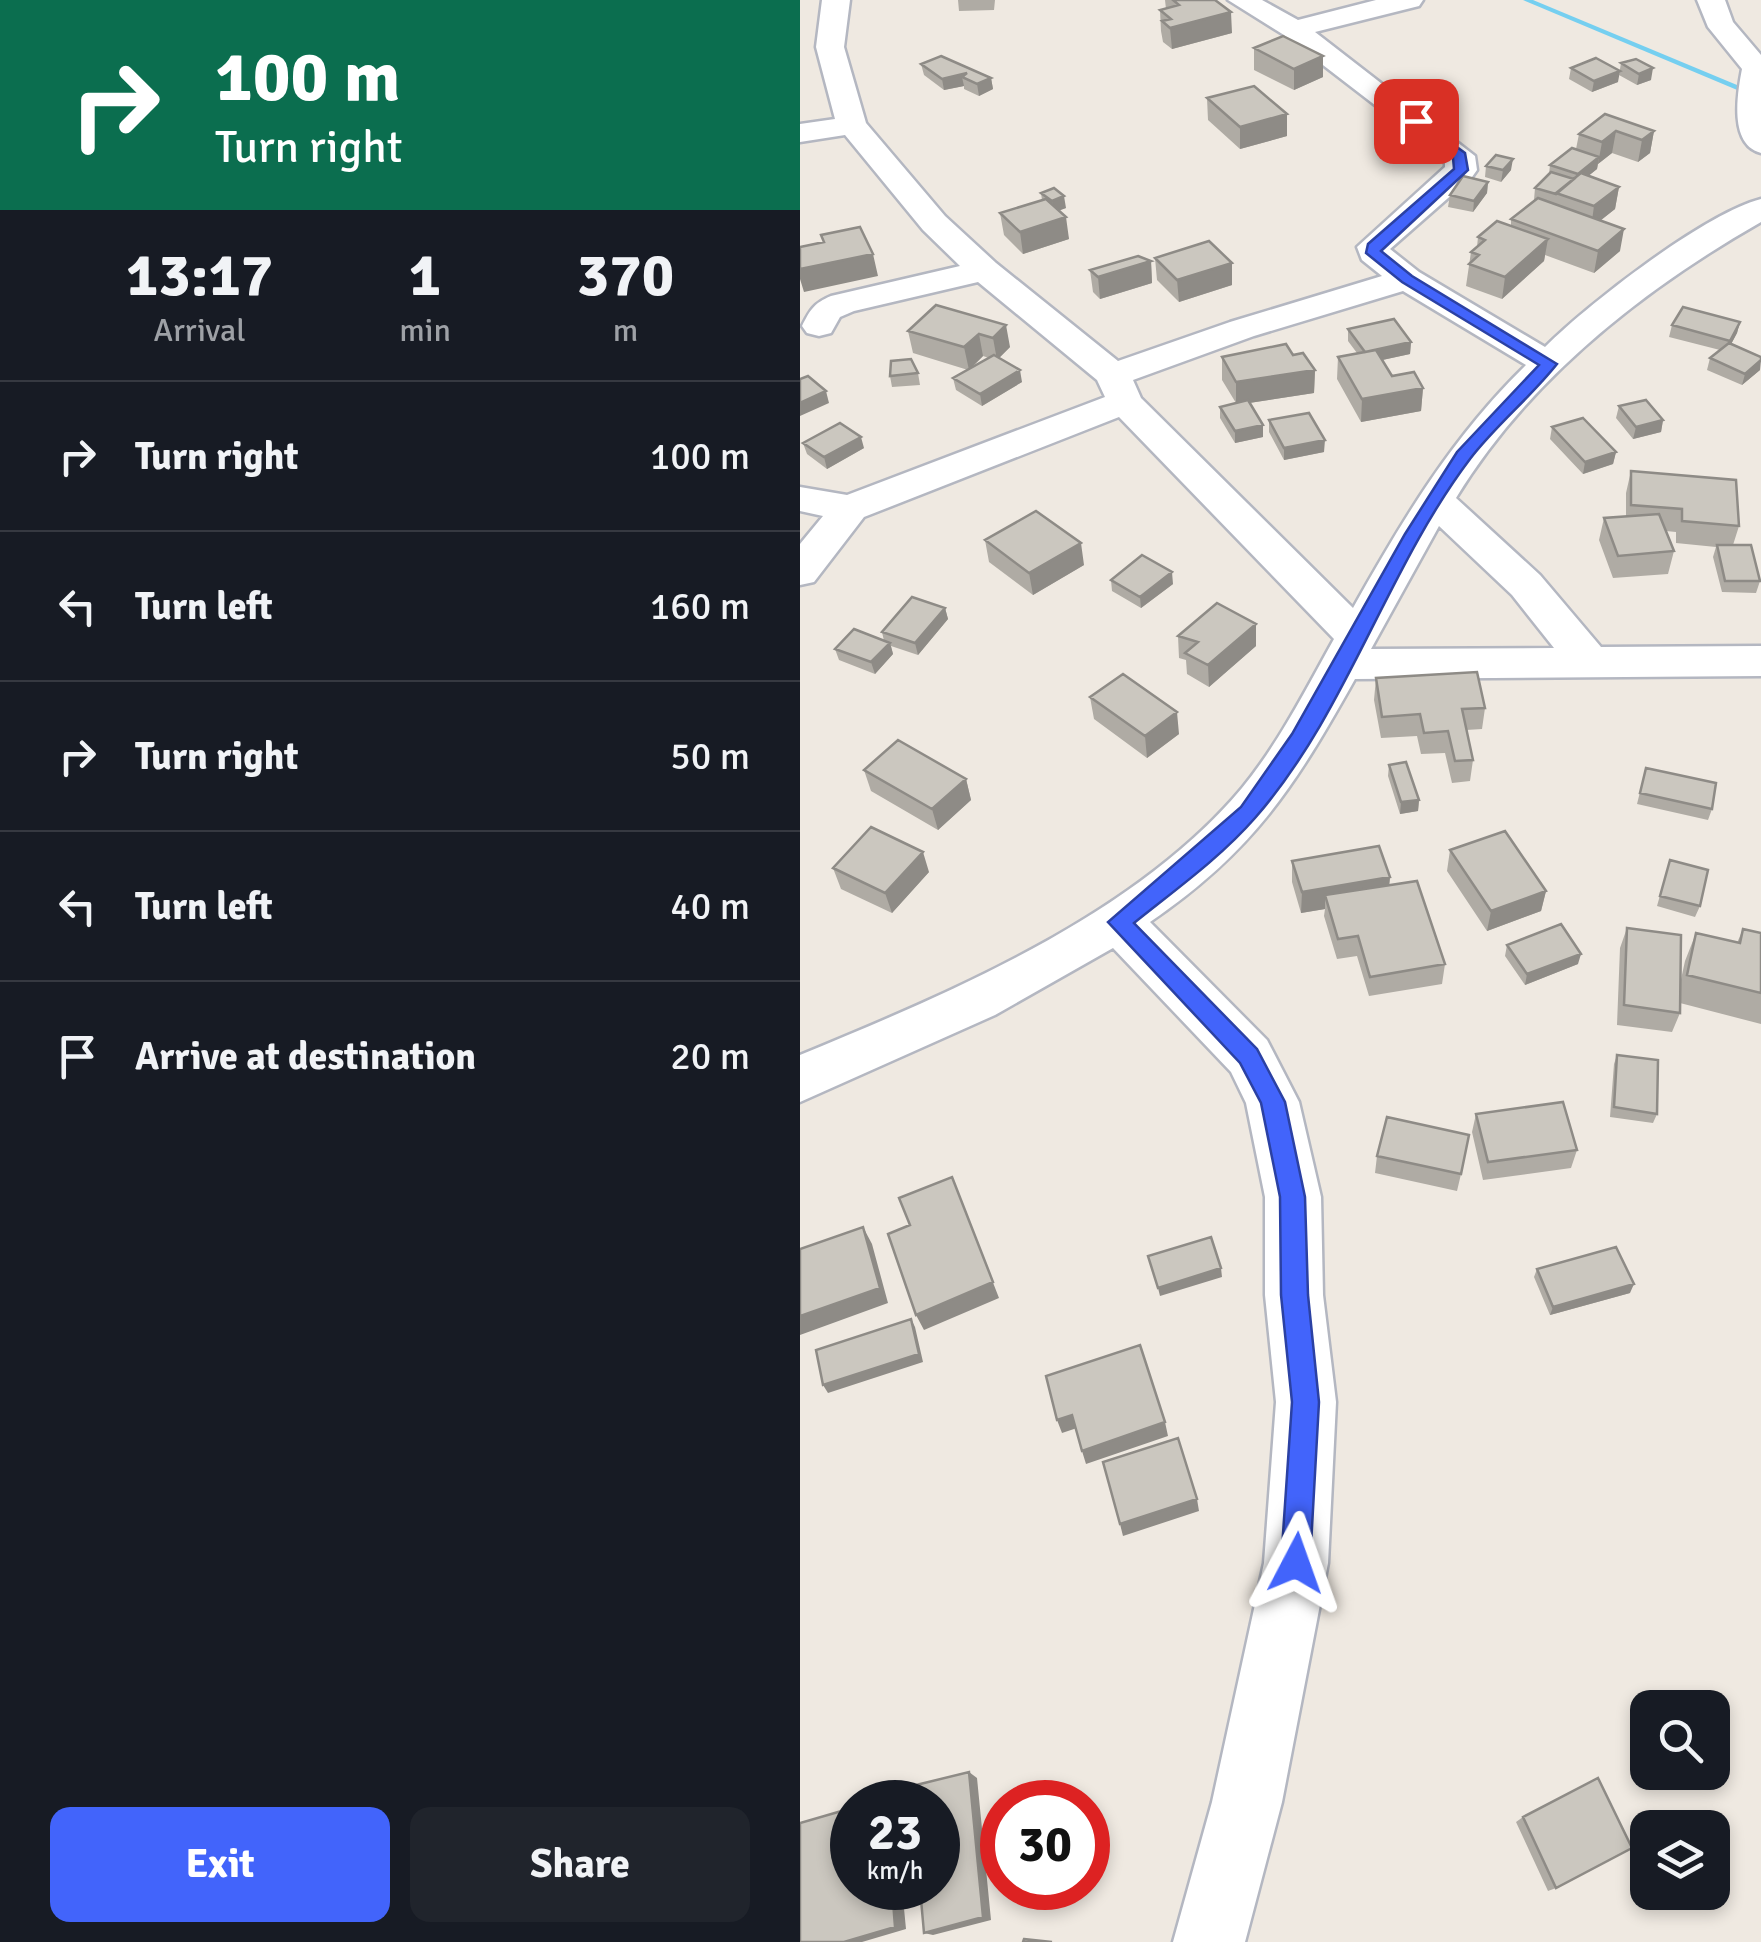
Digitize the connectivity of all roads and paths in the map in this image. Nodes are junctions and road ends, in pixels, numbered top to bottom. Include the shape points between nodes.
1 (836, 0) edge
2 (1242, 0) edge
3 (1409, 0) edge
4 (1712, 0) edge
5 (1294, 29) junction
6 (852, 125) junction
7 (800, 133) edge
8 (1761, 144) edge
9 (1761, 209) edge
10 (984, 270) junction
11 (1407, 279) junction
12 (819, 326) dead end
13 (1549, 364) junction
14 (1119, 389) junction
15 (800, 499) edge
16 (1434, 500) junction
17 (850, 508) junction
18 (800, 572) edge
19 (1349, 650) junction
20 (1589, 661) junction
21 (1707, 661) junction
22 (1761, 661) edge
23 (1761, 695) edge
24 (1119, 922) junction
25 (800, 1079) edge
26 (1209, 1942) edge

1 - 6 street via 830,47
2 - 5 street
3 - 5 street
4 - 8 street via 1716,20 1756,69 1752,94
5 - 11 street via 1460,156 1461,170 1374,248 1376,257
6 - 7 street
6 - 10 street via 934,223
9 - 13 street via 1662,267
10 - 12 street via 844,303 826,311
10 - 14 street
11 - 13 street
11 - 14 street via 1242,329
13 - 16 street via 1463,456
14 - 17 street
14 - 19 street
15 - 17 street
16 - 19 street
16 - 20 street via 1526,584
17 - 18 street
19 - 20 street
19 - 24 street via 1300,739 1248,812
20 - 21 street
21 - 22 street
21 - 23 street
24 - 25 street via 906,1035
24 - 26 street via 1249,1056 1272,1102 1293,1197 1294,1295 1306,1402 1296,1563 1247,1802

